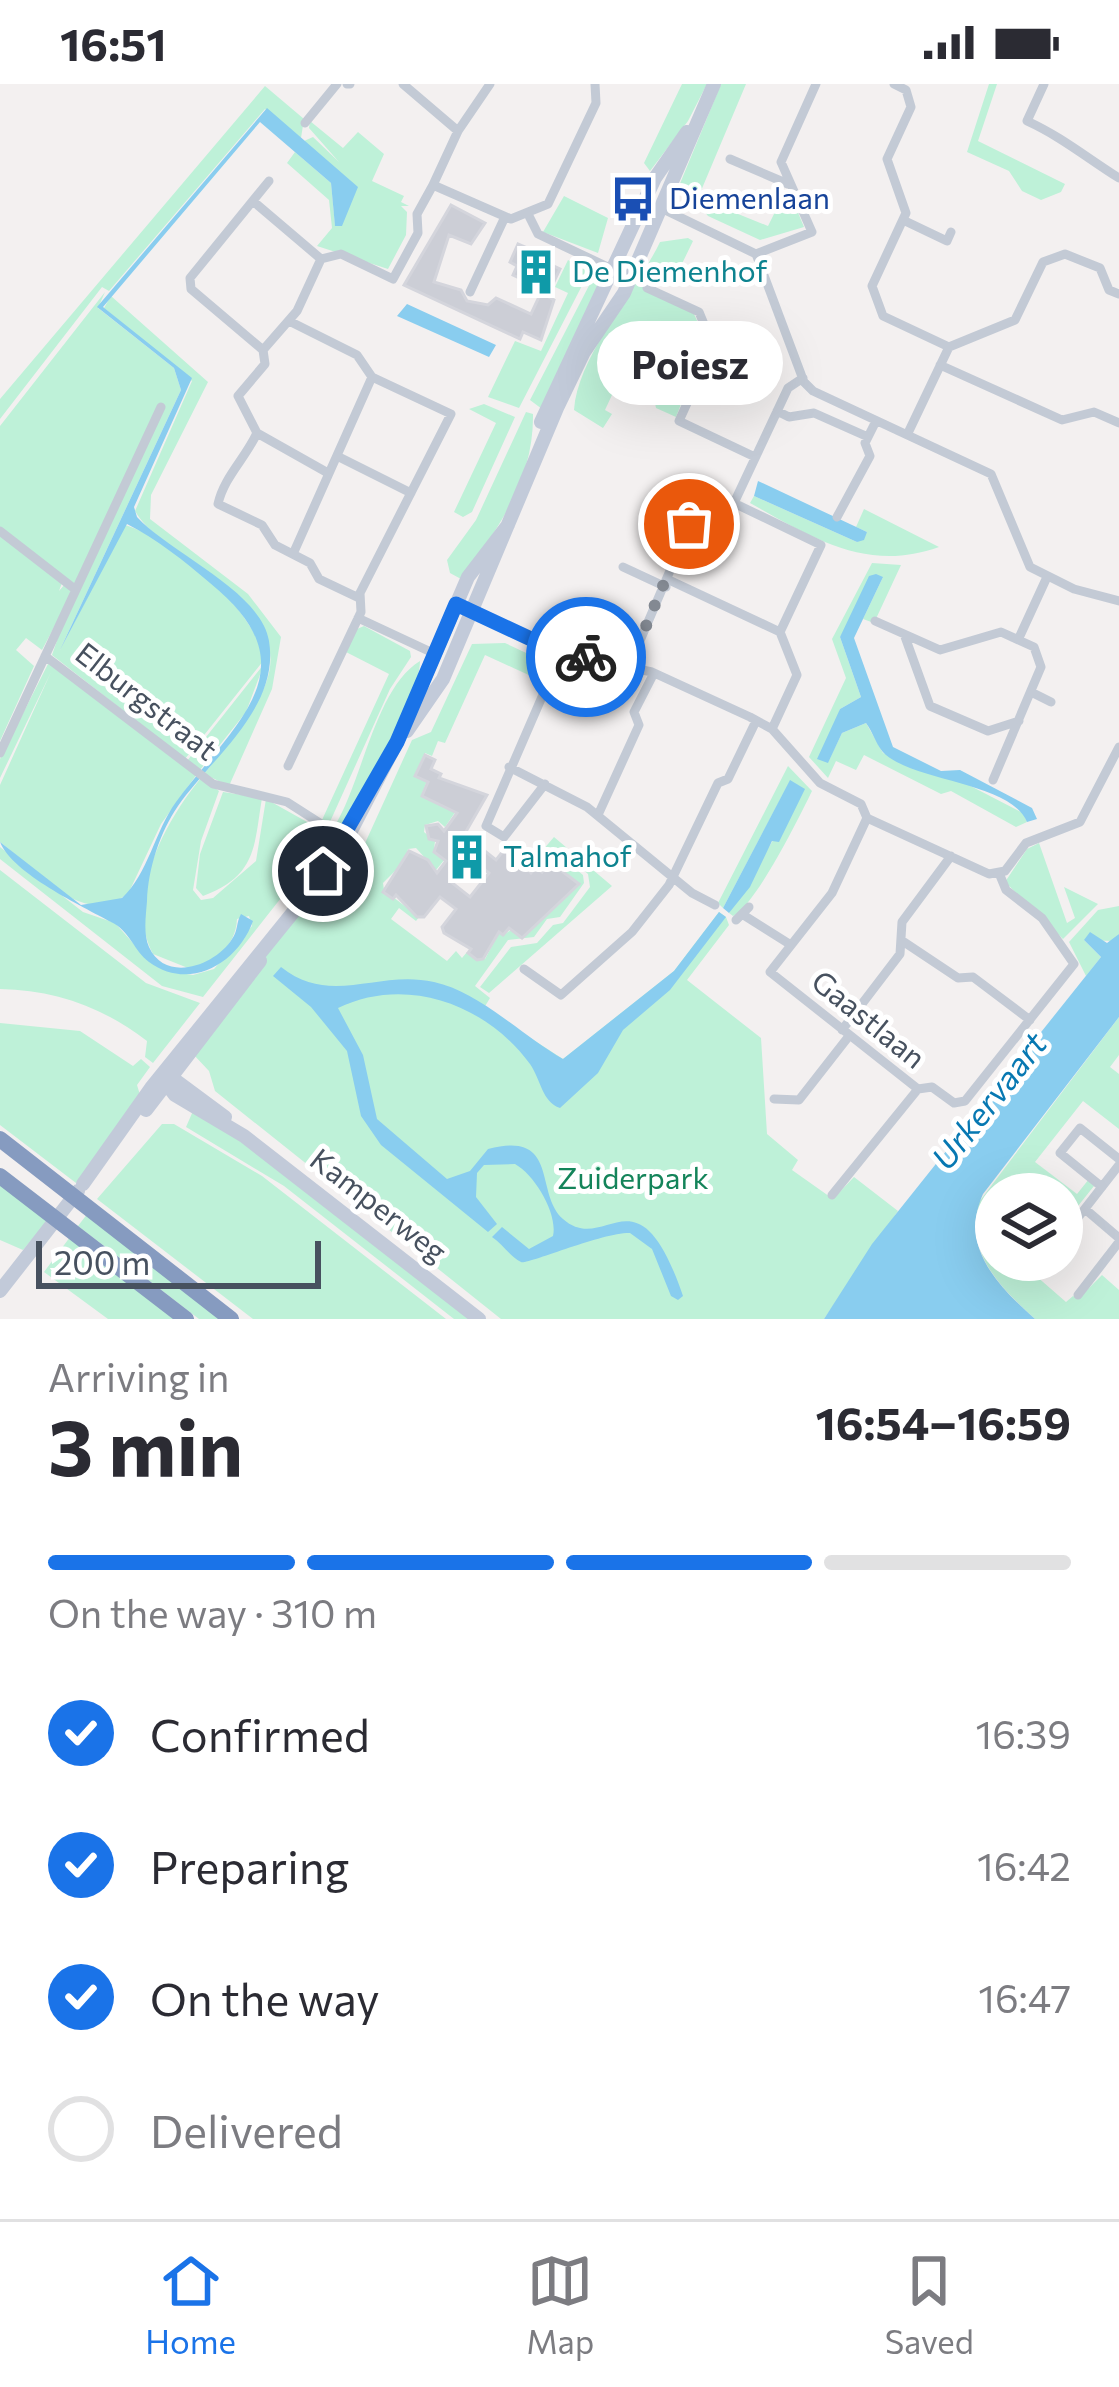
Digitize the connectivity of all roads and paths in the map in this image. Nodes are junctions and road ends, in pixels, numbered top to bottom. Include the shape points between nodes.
1 (345, 84) edge
2 (403, 84) edge
3 (490, 84) edge
4 (595, 84) edge
5 (714, 84) edge
6 (815, 84) edge
7 (894, 84) edge
8 (1044, 84) edge
9 (698, 118) junction
10 (304, 123) dead end
11 (458, 130) junction
12 (730, 159) dead end
13 (1119, 178) edge
14 (269, 181) dead end
15 (788, 184) junction
16 (433, 185) junction
17 (645, 200) junction
18 (254, 202) junction
19 (664, 208) junction
20 (528, 214) junction
21 (504, 218) junction
22 (903, 220) junction
23 (951, 232) dead end
24 (756, 254) junction
25 (321, 259) junction
26 (612, 269) junction
27 (631, 278) junction
28 (647, 288) dead end
29 (470, 292) dead end
30 (1119, 294) edge
31 (289, 321) junction
32 (949, 347) junction
33 (263, 350) junction
34 (940, 364) junction
35 (372, 377) junction
36 (803, 378) junction
37 (161, 407) dead end
38 (777, 411) junction
39 (875, 421) junction
40 (1119, 423) edge
41 (257, 433) junction
42 (908, 433) junction
43 (868, 437) junction
44 (337, 456) junction
45 (755, 457) junction
46 (328, 473) junction
47 (530, 474) junction
48 (411, 493) junction
49 (734, 503) junction
50 (837, 517) dead end
51 (508, 525) junction
52 (0, 531) edge
53 (293, 554) junction
54 (623, 567) dead end
55 (1047, 577) junction
56 (668, 584) junction
57 (76, 590) junction
58 (359, 598) junction
59 (1119, 601) edge
60 (456, 604) junction
61 (475, 613) junction
62 (358, 618) junction
63 (875, 621) dead end
64 (780, 632) junction
65 (904, 634) junction
66 (1018, 640) junction
67 (940, 650) junction
68 (433, 653) junction
69 (561, 653) junction
70 (45, 656) junction
71 (452, 661) junction
72 (630, 664) junction
73 (915, 664) junction
74 (654, 673) junction
75 (1030, 692) junction
76 (1051, 702) dead end
77 (756, 721) junction
78 (1018, 721) junction
79 (772, 730) junction
80 (397, 742) junction
81 (1119, 747) edge
82 (0, 753) edge
83 (288, 766) dead end
84 (509, 767) junction
85 (993, 780) dead end
86 (545, 784) junction
87 (598, 815) junction
88 (867, 818) junction
89 (344, 839) junction
90 (951, 856) junction
91 (999, 874) junction
92 (675, 876) junction
93 (715, 905) dead end
94 (743, 914) dead end
95 (904, 941) junction
96 (791, 945) junction
97 (524, 969) dead end
98 (1030, 1020) junction
99 (846, 1033) junction
100 (167, 1078) junction
101 (918, 1089) junction
102 (773, 1099) dead end
103 (0, 1139) edge
104 (1119, 1162) edge
105 (0, 1176) edge
106 (1102, 1187) junction
107 (832, 1195) dead end
108 (1085, 1209) junction
109 (1083, 1212) edge
110 (1119, 1240) edge
111 (0, 1291) edge
112 (1078, 1295) dead end
113 (187, 1319) edge
114 (231, 1319) edge
115 (478, 1319) edge

1 - 10 street
2 - 11 street
3 - 11 street
4 - 20 street via 596,103 552,197
5 - 9 main road
6 - 15 street via 781,159
7 - 22 street via 906,90 911,107 886,158
8 - 13 street via 1027,121
9 - 17 main road
9 - 19 main road
11 - 16 street
12 - 15 street
14 - 18 street
15 - 24 street via 812,232
16 - 21 street
16 - 25 street via 393,279 341,254
17 - 19 main road
17 - 26 main road
18 - 25 street
18 - 33 street via 190,284
19 - 24 street
19 - 27 main road
20 - 21 street
20 - 26 street via 538,234
21 - 29 street
22 - 23 street via 946,241
22 - 32 street via 872,286 883,316
24 - 36 street
25 - 31 street
26 - 27 main road
26 - 47 main road via 548,404
27 - 47 main road via 584,352
28 - 45 street via 699,312 713,346 679,421
30 - 32 street via 1100,268 1065,254 1043,262 1016,320
31 - 33 street
31 - 35 street via 357,355
32 - 34 street
33 - 41 street via 265,364 238,396
34 - 40 street via 1061,420 1096,412
34 - 42 street
35 - 44 street
35 - 48 street via 453,413
36 - 38 street via 789,386
36 - 39 street via 816,393
37 - 57 street, Elburgstraat
38 - 43 street via 814,413
38 - 45 street
39 - 42 street
39 - 43 street
41 - 46 street
41 - 53 street via 217,501 261,524 274,545
42 - 55 street via 992,475 1025,560
43 - 50 street via 870,456
44 - 46 street
44 - 48 street
45 - 49 street
46 - 53 street
47 - 51 main road
48 - 58 street
49 - 56 street via 702,497
49 - 64 street via 821,545
51 - 60 main road
51 - 61 main road
52 - 57 street
53 - 58 street via 321,581
54 - 56 street
55 - 59 street
55 - 66 street
56 - 64 street
56 - 72 street
57 - 70 street, Elburgstraat
58 - 62 street
60 - 61 main road
60 - 68 main road
61 - 69 street
61 - 71 main road
62 - 68 street
62 - 83 street
63 - 65 street
64 - 79 street via 797,675
65 - 67 street
65 - 73 street
66 - 67 street via 1001,632
66 - 75 street via 1034,647 1041,667
67 - 73 street
68 - 71 main road
68 - 80 main road
69 - 72 street
69 - 84 street
70 - 82 street, Elburgstraat
70 - 89 street, Elburgstraat via 222,788 286,802
71 - 80 main road
72 - 74 street
73 - 78 street via 930,706 988,731
74 - 77 street
74 - 87 street
75 - 76 street
75 - 78 street
77 - 79 street
77 - 92 street
78 - 85 street
79 - 88 street via 820,783 862,804
80 - 89 main road
81 - 91 street via 1081,821 1026,843
84 - 86 street
84 - 86 street via 485,822 500,837
86 - 87 street
87 - 92 street
88 - 90 street
88 - 96 street, Gaastlaan via 832,894
89 - 100 main road
90 - 91 street
90 - 95 street via 902,922
91 - 98 street via 1074,964
92 - 93 street
92 - 97 street via 632,932 561,995
94 - 96 street
95 - 98 street via 958,978 974,977
95 - 99 street
96 - 99 street, Gaastlaan via 770,972
98 - 101 street via 965,1101 927,1085
99 - 101 street, Gaastlaan
99 - 102 street via 799,1100
100 - 111 main road
100 - 115 main road, Kamperweg
101 - 107 street, Gaastlaan
103 - 114 highway
104 - 106 street
104 - 106 street via 1080,1128 1060,1153
105 - 113 highway
106 - 108 street
108 - 109 street
108 - 110 street
110 - 112 street

